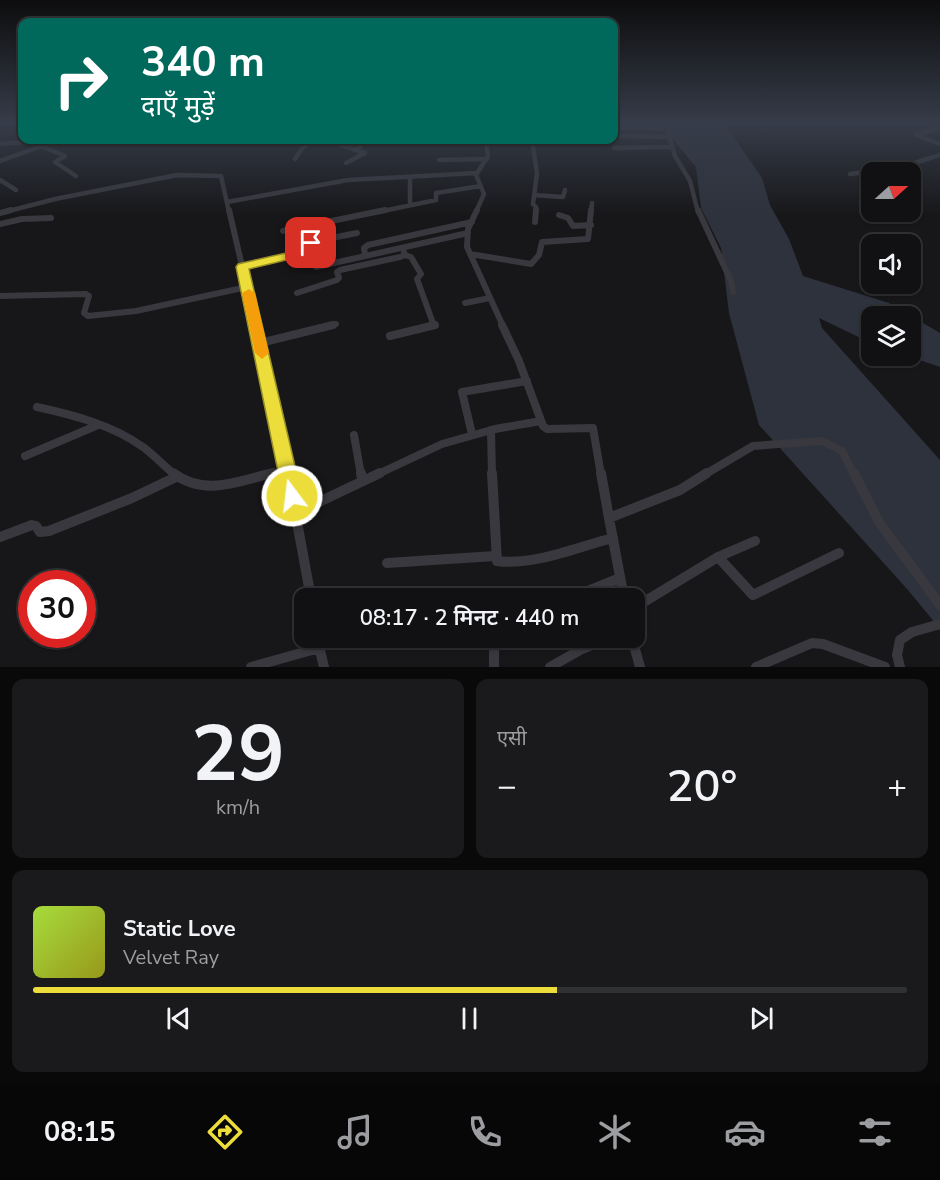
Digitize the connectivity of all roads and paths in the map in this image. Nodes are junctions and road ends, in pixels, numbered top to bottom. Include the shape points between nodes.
1 (21, 154) edge
2 (60, 154) edge
3 (298, 154) edge
4 (363, 154) edge
5 (487, 154) edge
6 (534, 154) edge
7 (676, 154) edge
8 (940, 155) edge
9 (295, 159) dead end
10 (487, 159) junction
11 (439, 160) dead end
12 (0, 161) edge
13 (345, 163) dead end
14 (476, 173) junction
15 (850, 174) dead end
16 (76, 176) dead end
17 (410, 177) junction
18 (0, 180) edge
19 (481, 186) junction
20 (16, 190) dead end
21 (566, 190) dead end
22 (534, 195) junction
23 (227, 202) junction
24 (592, 203) dead end
25 (410, 204) junction
26 (0, 213) edge
27 (559, 215) dead end
28 (51, 218) dead end
29 (471, 222) junction
30 (535, 222) dead end
31 (0, 224) edge
32 (591, 225) junction
33 (283, 231) dead end
34 (357, 233) dead end
35 (468, 233) junction
36 (401, 248) junction
37 (470, 254) junction
38 (365, 255) junction
39 (405, 255) junction
40 (242, 267) junction
41 (316, 267) dead end
42 (247, 287) junction
43 (733, 292) dead end
44 (297, 293) dead end
45 (0, 296) edge
46 (490, 298) junction
47 (465, 303) dead end
48 (336, 324) dead end
49 (390, 336) dead end
50 (260, 343) junction
51 (527, 381) junction
52 (37, 407) dead end
53 (541, 421) junction
54 (98, 425) junction
55 (491, 430) junction
56 (472, 434) junction
57 (354, 435) dead end
58 (25, 456) dead end
59 (286, 472) junction
60 (176, 477) junction
61 (362, 480) junction
62 (298, 514) junction
63 (609, 518) junction
64 (0, 537) edge
65 (613, 538) junction
66 (755, 541) dead end
67 (839, 553) dead end
68 (495, 556) junction
69 (718, 557) junction
70 (387, 563) dead end
71 (620, 578) junction
72 (309, 588) edge
73 (596, 588) edge
74 (622, 588) edge
75 (645, 602) edge
76 (940, 605) edge
77 (940, 624) edge
78 (304, 648) edge
79 (319, 648) edge
80 (494, 648) edge
81 (585, 648) edge
82 (635, 648) edge
83 (251, 667) edge
84 (324, 667) edge
85 (494, 667) edge
86 (550, 667) edge
87 (640, 667) edge
88 (756, 667) edge
89 (885, 667) edge
90 (900, 667) edge

1 - 12 street
2 - 16 street via 65,156 56,162
3 - 9 street
4 - 13 street
5 - 10 street
6 - 22 street
7 - 43 street
8 - 15 street via 890,170
10 - 11 street
10 - 14 street
14 - 17 street
14 - 19 street
17 - 23 street via 348,180
17 - 25 street
18 - 20 street
19 - 25 street via 436,193 437,199
19 - 29 street via 484,194
21 - 22 street via 564,197
22 - 30 street
23 - 26 street via 221,176 181,175
23 - 40 street
24 - 32 street
25 - 33 street
27 - 32 street via 568,218 573,226
28 - 31 street
29 - 35 street
29 - 38 street via 368,245
32 - 37 street via 588,240 542,242 539,255 531,264
34 - 40 street via 307,244 303,252
35 - 36 street
35 - 37 street
36 - 38 street
36 - 39 street
37 - 46 street
38 - 41 street
39 - 44 street via 340,270 337,280
39 - 49 street via 411,257 421,274 417,279 435,327
40 - 42 street
42 - 45 street via 136,311 88,316 84,313 89,301 86,294
42 - 50 street
46 - 47 street
46 - 51 street
48 - 50 street
50 - 59 street
51 - 53 street
51 - 56 street via 462,392
52 - 54 street
53 - 55 street
53 - 63 street via 547,429 593,428
54 - 58 street
54 - 60 street via 139,444
55 - 56 street
55 - 68 street
56 - 61 street via 433,447
57 - 61 street
59 - 60 street via 210,486
59 - 62 street
60 - 64 street via 49,531 32,525
61 - 62 street via 310,504
62 - 72 street
63 - 65 street
63 - 76 street via 680,490 748,448 822,441 842,451 879,522
65 - 68 street via 504,563
65 - 71 street
66 - 69 street
67 - 69 street via 753,595
68 - 70 street
69 - 75 street
71 - 73 street
71 - 74 street
77 - 90 street via 897,641
78 - 83 street
79 - 84 street
80 - 85 street
81 - 86 street
82 - 87 street
88 - 89 street via 812,643

